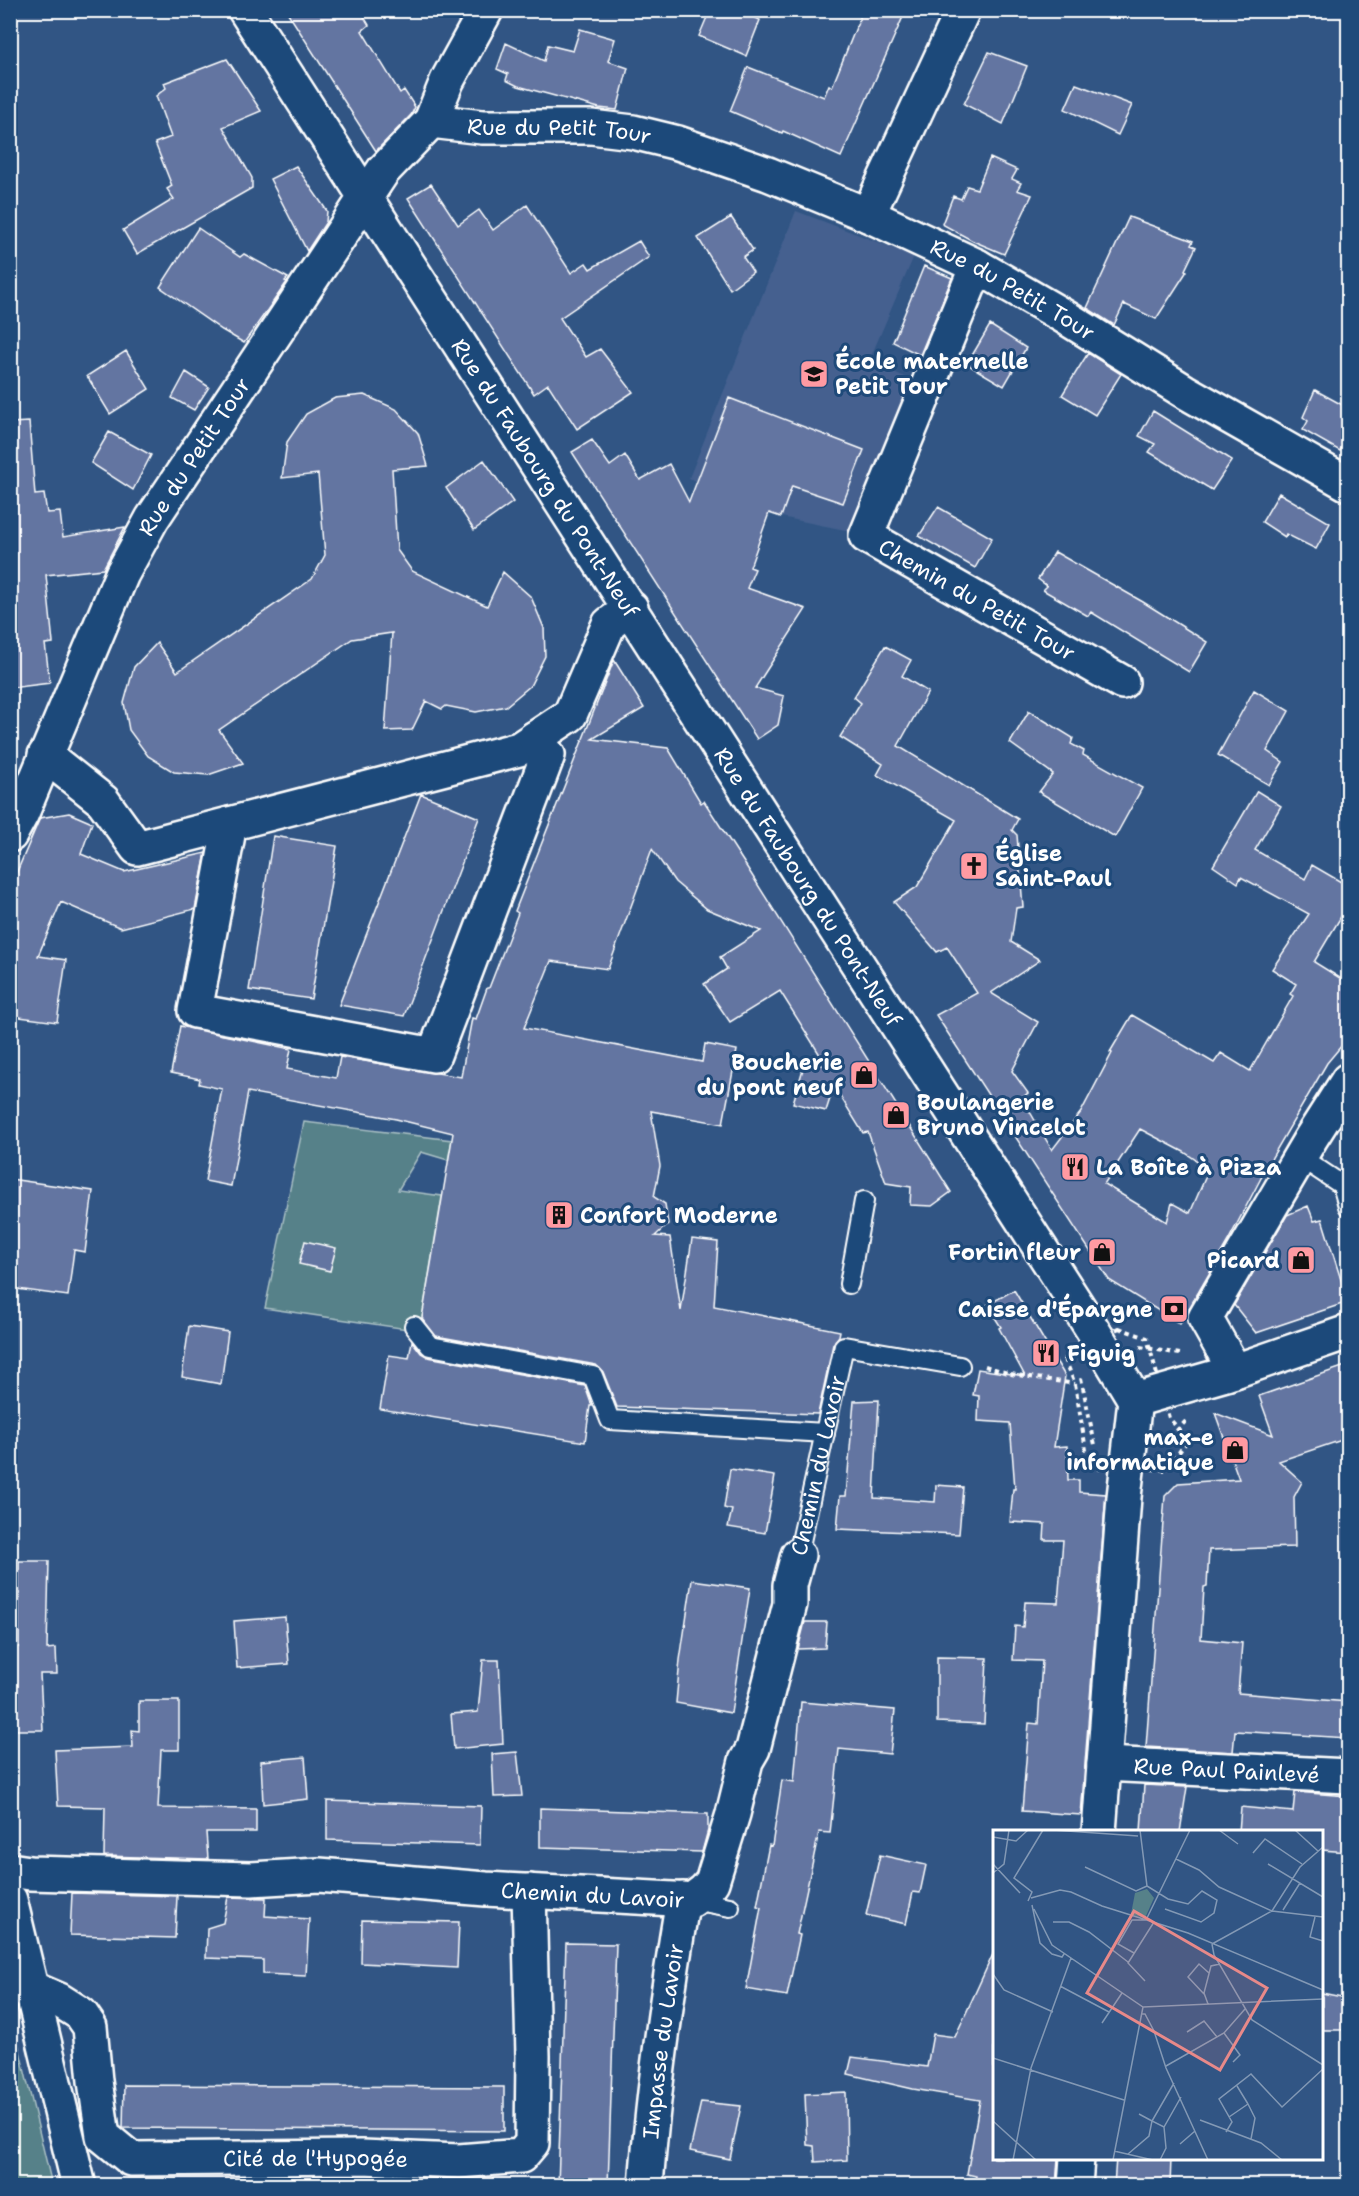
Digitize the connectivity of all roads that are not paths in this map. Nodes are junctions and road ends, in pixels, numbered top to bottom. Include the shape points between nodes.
1 (245, 10) edge
2 (486, 10) edge
3 (963, 10) edge
4 (431, 121) junction
5 (366, 198) junction
6 (868, 215) junction
7 (977, 266) junction
8 (1348, 484) edge
9 (631, 608) junction
10 (1122, 682) dead end
11 (535, 738) junction
12 (45, 755) junction
13 (231, 824) junction
14 (10, 835) edge
15 (1348, 1080) edge
16 (1300, 1157) junction
17 (864, 1201) dead end
18 (1348, 1206) edge
19 (849, 1284) dead end
20 (414, 1326) dead end
21 (1348, 1332) edge
22 (960, 1366) dead end
23 (1235, 1371) junction
24 (1135, 1400) junction
25 (825, 1433) junction
26 (798, 1555) joint
27 (1104, 1764) junction
28 (1348, 1776) edge
29 (1099, 1830) edge
30 (10, 1870) edge
31 (529, 1891) junction
32 (687, 1899) junction
33 (10, 1900) edge
34 (730, 1907) dead end
35 (21, 1988) edge
36 (1077, 2160) edge
37 (79, 2186) edge
38 (646, 2186) edge
39 (1075, 2186) edge

1 - 5 street, Rue du Faubourg du Pont-Neuf
2 - 4 street via 447,81
3 - 6 street
4 - 5 street, Rue du Petit Tour via 383,171
4 - 6 street, Rue du Petit Tour via 482,127 591,127 633,132 768,174
5 - 9 street, Rue du Faubourg du Pont-Neuf
5 - 12 street, Rue du Petit Tour via 152,519 122,574
6 - 7 street, Rue du Petit Tour
7 - 8 street, Rue du Petit Tour
7 - 10 street, Chemin du Petit Tour via 866,536
9 - 11 street via 609,624 570,715
9 - 24 street, Rue du Faubourg du Pont-Neuf
11 - 13 street via 519,749
11 - 13 street via 548,755 434,1055 195,1011
12 - 13 street via 103,801 137,848
12 - 14 street, Rue du Petit Tour
15 - 16 street
16 - 18 lane via 1342,1185
16 - 23 street via 1205,1318
17 - 19 lane
20 - 25 lane via 430,1346 593,1376 610,1420
21 - 23 street
22 - 25 lane, Chemin du Lavoir via 844,1346
23 - 24 street
24 - 27 street via 1126,1467
25 - 26 lane, Chemin du Lavoir
26 - 32 street, Chemin du Lavoir via 790,1585 790,1605 753,1749 746,1761 712,1882
27 - 28 street, Rue Paul Painlevé
27 - 29 street
30 - 31 street, Chemin du Lavoir via 30,1874 251,1879 320,1875
31 - 32 street, Chemin du Lavoir
31 - 35 street, Cité de l'Hypogée via 532,2143 521,2156 459,2161 362,2157 131,2159 104,2136 90,2027 81,2014 59,2000
32 - 34 lane
32 - 38 street, Impasse du Lavoir via 671,1966
33 - 35 street
35 - 37 street
36 - 39 street

